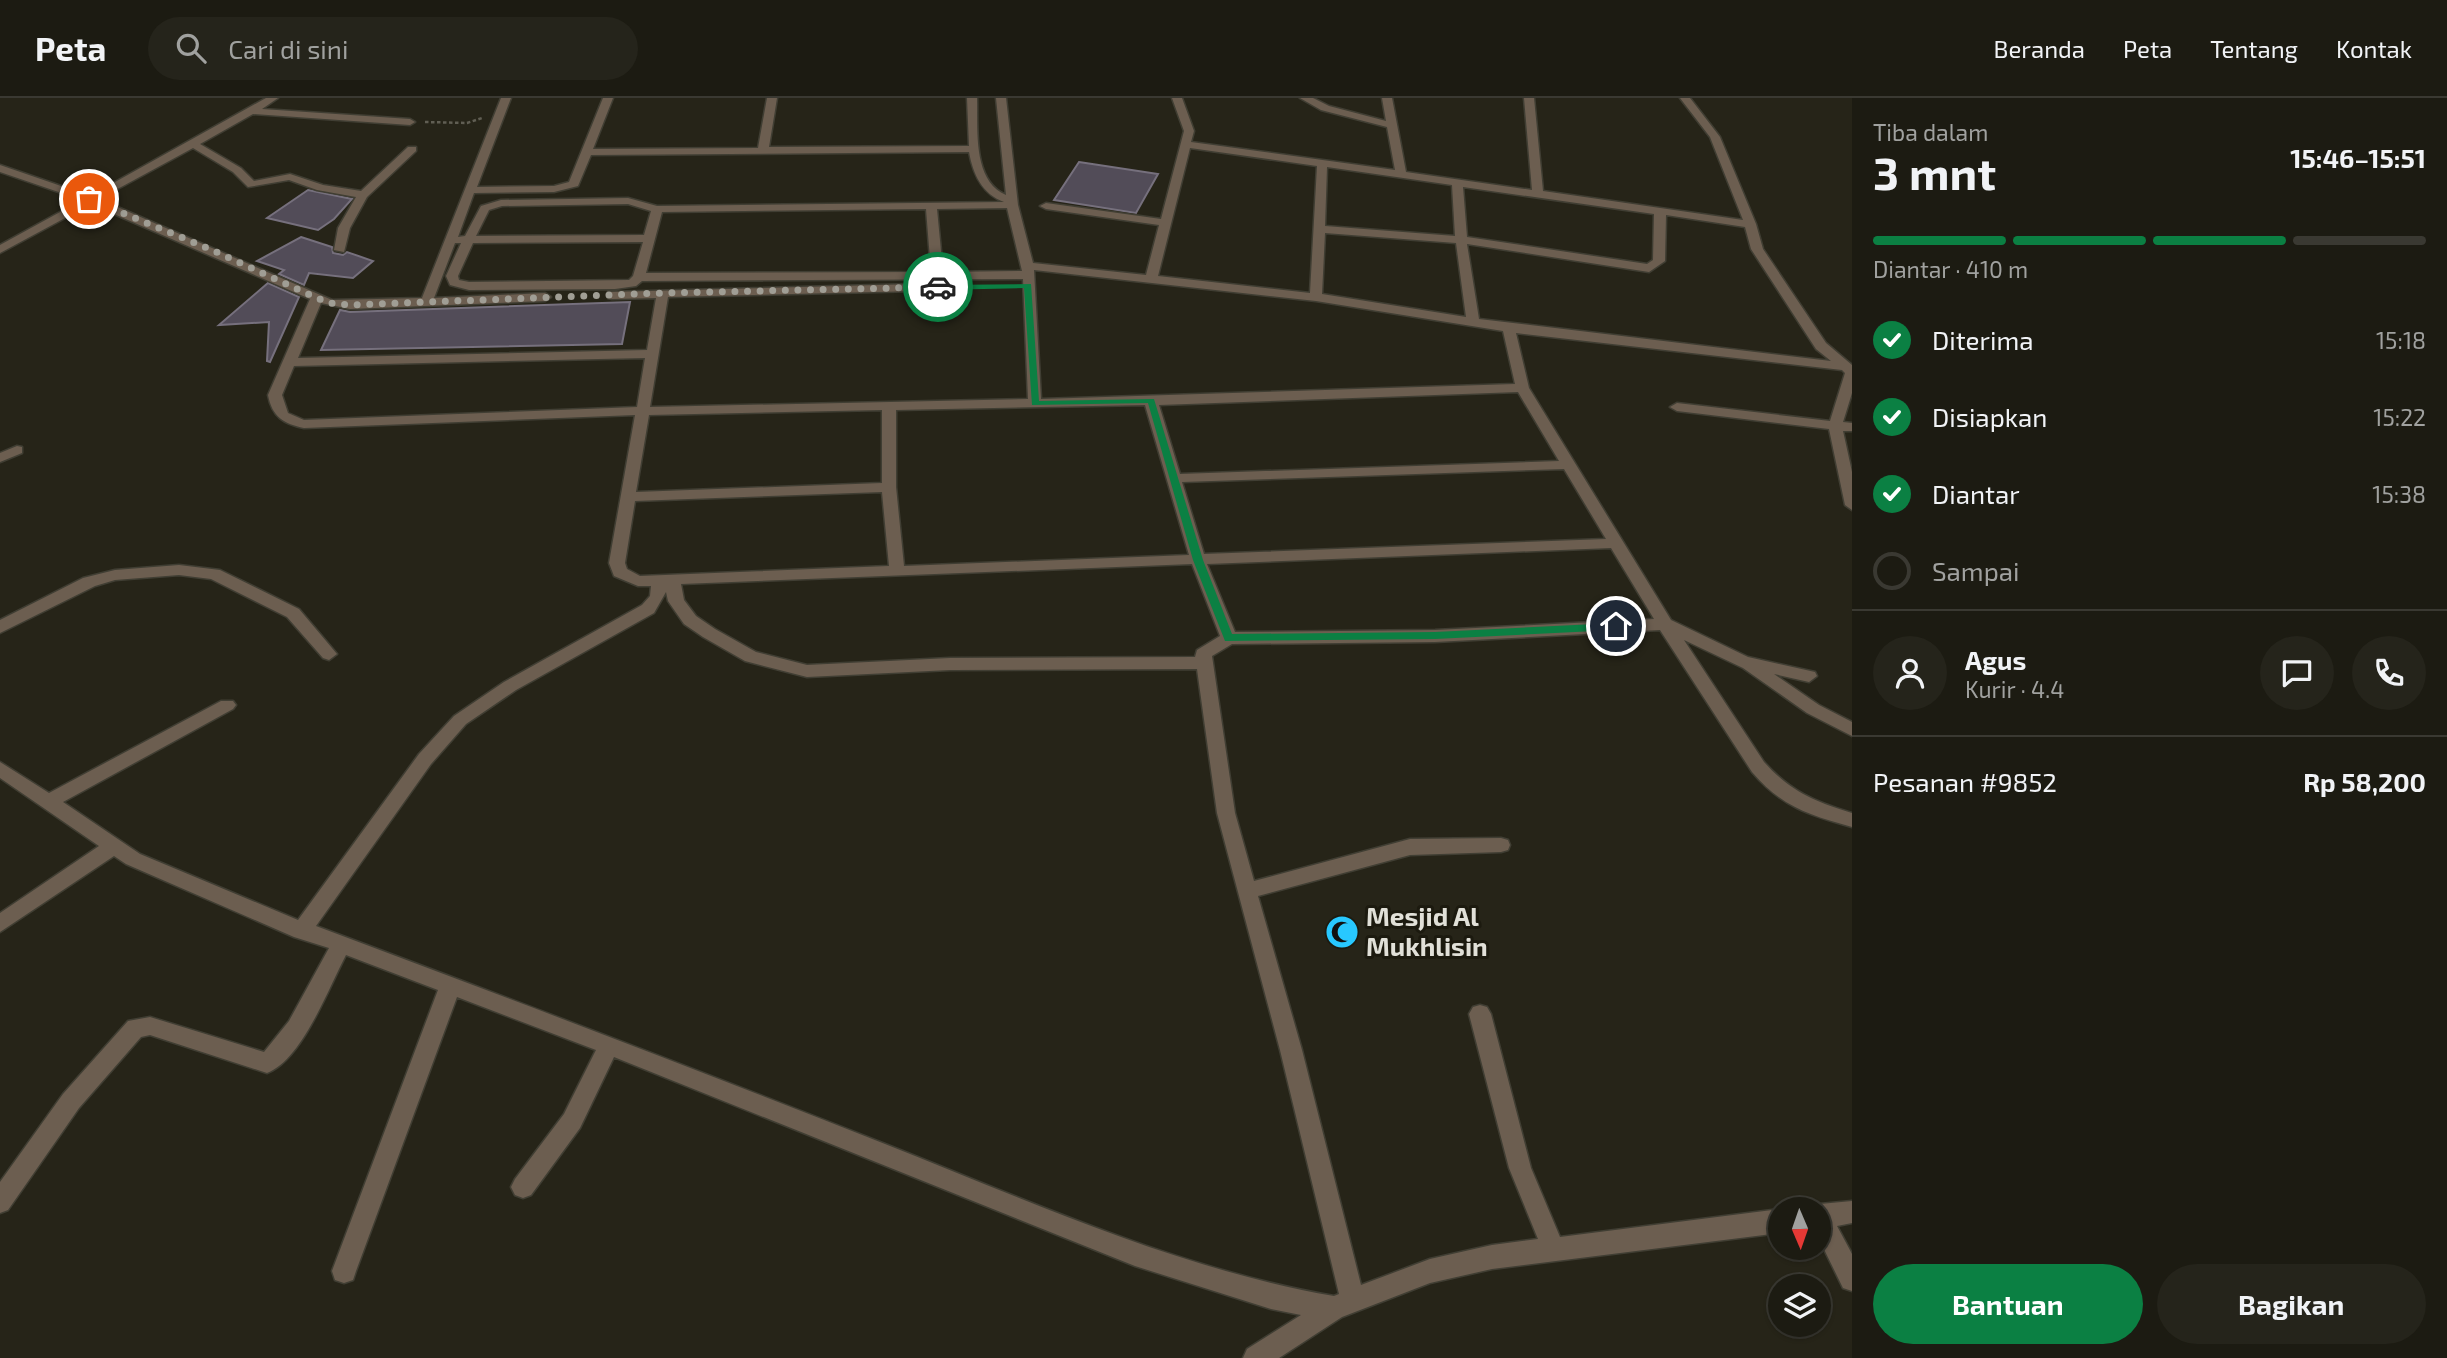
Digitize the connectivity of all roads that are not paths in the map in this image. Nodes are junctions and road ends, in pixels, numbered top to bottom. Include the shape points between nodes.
1 (273, 98) edge
2 (608, 98) edge
3 (772, 98) edge
4 (972, 98) edge
5 (1001, 98) edge
6 (1177, 98) edge
7 (1305, 98) edge
8 (1387, 98) edge
9 (1529, 98) edge
10 (1685, 98) edge
11 (504, 104) edge
12 (251, 111) junction
13 (410, 122) road end
14 (1394, 126) junction
15 (1189, 131) junction
16 (195, 145) junction
17 (1186, 145) junction
18 (412, 149) dead end
19 (974, 149) junction
20 (763, 150) junction
21 (587, 152) junction
22 (1252, 153) junction
23 (1322, 164) junction
24 (0, 168) edge
25 (1401, 173) junction
26 (1457, 181) junction
27 (471, 190) junction
28 (1538, 193) junction
29 (363, 195) junction
30 (89, 199) junction
31 (1012, 203) junction
32 (1046, 206) dead end
33 (931, 207) junction
34 (657, 209) junction
35 (1660, 212) junction
36 (1166, 223) junction
37 (1750, 223) junction
38 (1318, 229) junction
39 (650, 238) junction
40 (453, 240) junction
41 (467, 240) junction
42 (1461, 240) junction
43 (0, 250) edge
44 (340, 250) dead end
45 (937, 275) junction
46 (1028, 275) junction
47 (639, 277) junction
48 (1151, 279) junction
49 (663, 293) junction
50 (1316, 296) junction
51 (317, 298) junction
52 (427, 302) junction
53 (1473, 323) junction
54 (1509, 328) junction
55 (654, 354) junction
56 (290, 362) junction
57 (1848, 370) edge
58 (1521, 388) junction
59 (1151, 401) junction
60 (1035, 404) junction
61 (888, 407) junction
62 (1677, 407) dead end
63 (642, 411) junction
64 (1835, 426) junction
65 (1852, 427) edge
66 (17, 450) dead end
67 (0, 457) edge
68 (1570, 465) junction
69 (1176, 478) junction
70 (889, 486) junction
71 (630, 497) junction
72 (1852, 503) edge
73 (1617, 543) junction
74 (1198, 560) junction
75 (897, 572) junction
76 (666, 580) junction
77 (1665, 624) junction
78 (0, 627) edge
79 (1228, 638) junction
80 (329, 654) dead end
81 (1744, 662) junction
82 (1205, 663) junction
83 (1809, 676) dead end
84 (227, 705) dead end
85 (1852, 730) edge
86 (0, 769) edge
87 (47, 802) junction
88 (1852, 820) edge
89 (1501, 845) dead end
90 (112, 847) junction
91 (1247, 891) junction
92 (0, 924) edge
93 (301, 931) junction
94 (341, 945) junction
95 (451, 984) junction
96 (1480, 1014) dead end
97 (610, 1045) junction
98 (523, 1187) dead end
99 (0, 1202) edge
100 (1852, 1212) edge
101 (1831, 1215) edge
102 (1768, 1223) edge
103 (1831, 1239) edge
104 (1554, 1250) junction
105 (344, 1271) dead end
106 (1852, 1279) edge
107 (1343, 1304) junction
108 (1256, 1358) edge

1 - 12 street
2 - 21 street
3 - 20 street
4 - 19 street
5 - 31 street
6 - 15 street
7 - 14 street via 1325,108
8 - 14 street
9 - 28 street
10 - 37 street via 1715,137
11 - 27 street
12 - 13 street
12 - 16 street
14 - 25 street
15 - 17 street
15 - 22 street
16 - 29 street via 253,185 290,177
16 - 30 street
17 - 22 street
17 - 36 street
18 - 29 street
19 - 20 street
19 - 31 street via 988,191
20 - 21 street
21 - 27 street via 574,184 566,188
22 - 23 street
23 - 25 street
23 - 38 street
24 - 30 street
25 - 26 street
26 - 28 street
26 - 42 street
27 - 40 street
28 - 35 street
29 - 44 street via 344,228
30 - 43 street
30 - 51 street
31 - 33 street
31 - 46 street
32 - 36 street
33 - 34 street
33 - 45 street
34 - 39 street
34 - 41 street via 628,201 501,203 485,208
35 - 37 street
35 - 42 street via 1659,261 1653,267
36 - 48 street
37 - 57 street via 1757,249 1821,346
38 - 42 street
38 - 50 street
39 - 41 street
39 - 47 street
40 - 41 street
40 - 52 street
41 - 47 street via 452,276 460,285 614,285 632,283
42 - 53 street
45 - 46 street
45 - 47 street
46 - 48 street
46 - 49 street
46 - 60 street
48 - 50 street
49 - 52 street
49 - 55 street
50 - 53 street
51 - 52 street via 350,305
51 - 56 street
53 - 54 street
54 - 57 street
54 - 58 street
55 - 56 street
55 - 63 street
56 - 63 street via 275,395 276,409 304,424
57 - 64 street
58 - 59 street
58 - 68 street
59 - 60 street
59 - 69 street
60 - 61 street
61 - 63 street
61 - 70 street
62 - 64 street
63 - 71 street
64 - 65 street
64 - 72 street
66 - 67 street
68 - 69 street
68 - 73 street
69 - 74 street
70 - 71 street
70 - 75 street
71 - 76 street via 618,568 638,581
73 - 74 street
73 - 77 street
74 - 75 street
74 - 79 street
75 - 76 street
76 - 82 street via 690,620 709,633 751,657 807,671 950,664
76 - 93 street via 648,609 510,686 460,720 425,759
77 - 79 street via 1435,636
77 - 81 street
77 - 88 street via 1773,785 1799,805
78 - 80 street via 89,582 115,575 179,570 214,574 293,613
79 - 82 street via 1203,654
81 - 83 street
81 - 85 street via 1812,709
82 - 91 street via 1226,813
84 - 87 street
86 - 87 street
87 - 90 street
89 - 91 street via 1410,847
90 - 92 street
90 - 93 street
91 - 107 street via 1292,1050
93 - 94 street
94 - 95 street
94 - 99 street via 294,1030 267,1063 150,1027 135,1028 71,1101
95 - 97 street
95 - 105 street
96 - 104 street via 1520,1168
97 - 98 street via 572,1121
97 - 107 street via 1135,1254 1271,1297
100 - 101 street
102 - 104 street
103 - 106 street
104 - 107 street via 1430,1271
107 - 108 street

